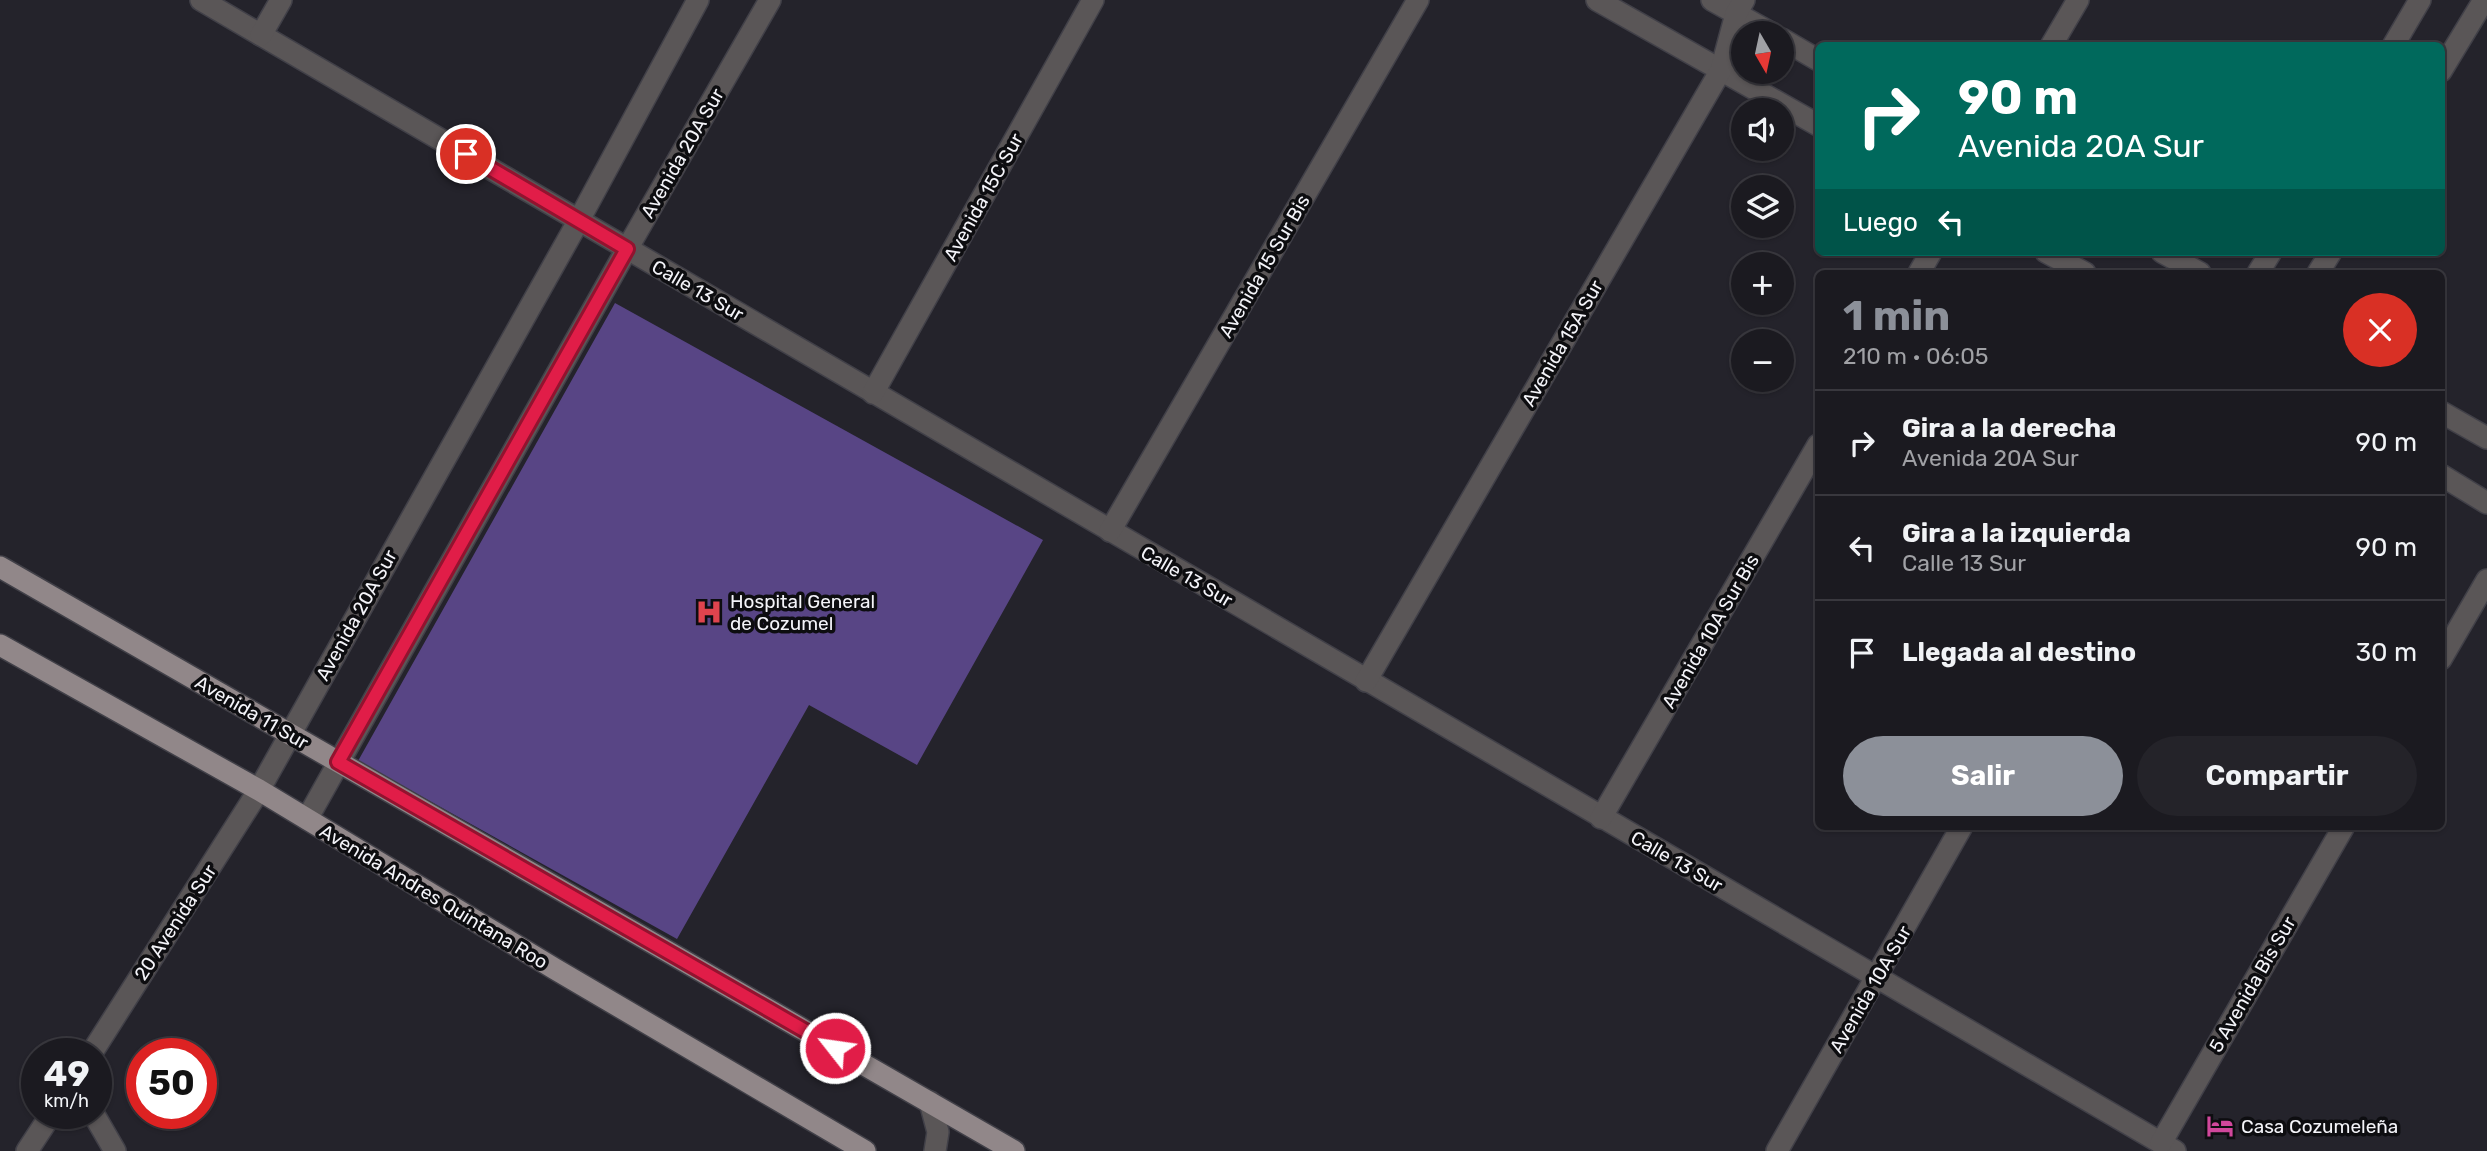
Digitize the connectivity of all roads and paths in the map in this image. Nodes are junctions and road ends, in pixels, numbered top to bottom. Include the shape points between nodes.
1 (201, 0) edge
2 (281, 0) edge
3 (698, 0) edge
4 (770, 0) edge
5 (1093, 0) edge
6 (1418, 0) edge
7 (1597, 0) edge
8 (1712, 0) edge
9 (2078, 0) edge
10 (2420, 0) edge
11 (2484, 0) edge
12 (1740, 7) edge
13 (1757, 21) edge
14 (261, 35) junction
15 (2053, 42) edge
16 (2395, 42) edge
17 (1794, 46) edge
18 (1815, 58) edge
19 (2445, 64) edge
20 (1721, 70) junction
21 (1815, 123) edge
22 (579, 220) junction
23 (627, 249) junction
24 (2053, 256) edge
25 (2169, 256) edge
26 (2079, 270) edge
27 (2195, 270) edge
28 (873, 393) junction
29 (2445, 414) edge
30 (2487, 438) edge
31 (1815, 450) edge
32 (2445, 477) edge
33 (2487, 503) edge
34 (1110, 531) junction
35 (0, 567) edge
36 (2487, 580) edge
37 (0, 645) edge
38 (2445, 652) edge
39 (1366, 681) junction
40 (289, 733) junction
41 (338, 762) junction
42 (259, 790) junction
43 (1601, 818) junction
44 (307, 819) junction
45 (1960, 830) edge
46 (2342, 830) edge
47 (1878, 976) junction
48 (100, 1038) edge
49 (930, 1102) junction
50 (41, 1129) edge
51 (102, 1129) edge
52 (2168, 1147) edge
53 (27, 1151) edge
54 (115, 1151) edge
55 (865, 1151) edge
56 (935, 1151) edge
57 (1014, 1151) edge
58 (1777, 1151) edge

1 - 14 street, Calle 13 Sur
2 - 14 street
3 - 22 street, Avenida 20A Sur
4 - 23 street, Avenida 20A Sur
5 - 28 street, Avenida 15C Sur
6 - 34 street, Avenida 15 Sur Bis
7 - 20 street
8 - 12 street
9 - 15 street
10 - 16 street
11 - 19 street
12 - 13 street
12 - 20 street, Avenida 15A Sur
14 - 22 street, Calle 13 Sur
17 - 18 street
20 - 21 street
20 - 39 street, Avenida 15A Sur
22 - 23 street, Calle 13 Sur
22 - 40 street, Avenida 20A Sur
23 - 28 street, Calle 13 Sur
23 - 41 street, Avenida 20A Sur
24 - 26 street
25 - 27 street
28 - 34 street, Calle 13 Sur
29 - 30 street
31 - 43 street, Avenida 10A Sur Bis
32 - 33 street
34 - 39 street, Calle 13 Sur
35 - 40 main road, Avenida 11 Sur
36 - 38 street
37 - 42 main road, Avenida Andres Quintana Roo
39 - 43 street, Calle 13 Sur
40 - 41 main road, Avenida 11 Sur
40 - 42 street, Avenida 20A Sur
41 - 44 street, Avenida 20A Sur
41 - 49 main road, Avenida 11 Sur
42 - 44 main road, Avenida Andres Quintana Roo
42 - 48 street, 20 Avenida Sur
43 - 47 street, Calle 13 Sur
44 - 55 main road, Avenida Andres Quintana Roo
45 - 47 street, Avenida 10A Sur
46 - 52 street, 5 Avenida Bis Sur
47 - 52 street, Calle 13 Sur
47 - 58 street, Avenida 10A Sur
49 - 56 street via 937,1132
49 - 57 main road, Avenida 11 Sur
50 - 53 street
51 - 54 street

